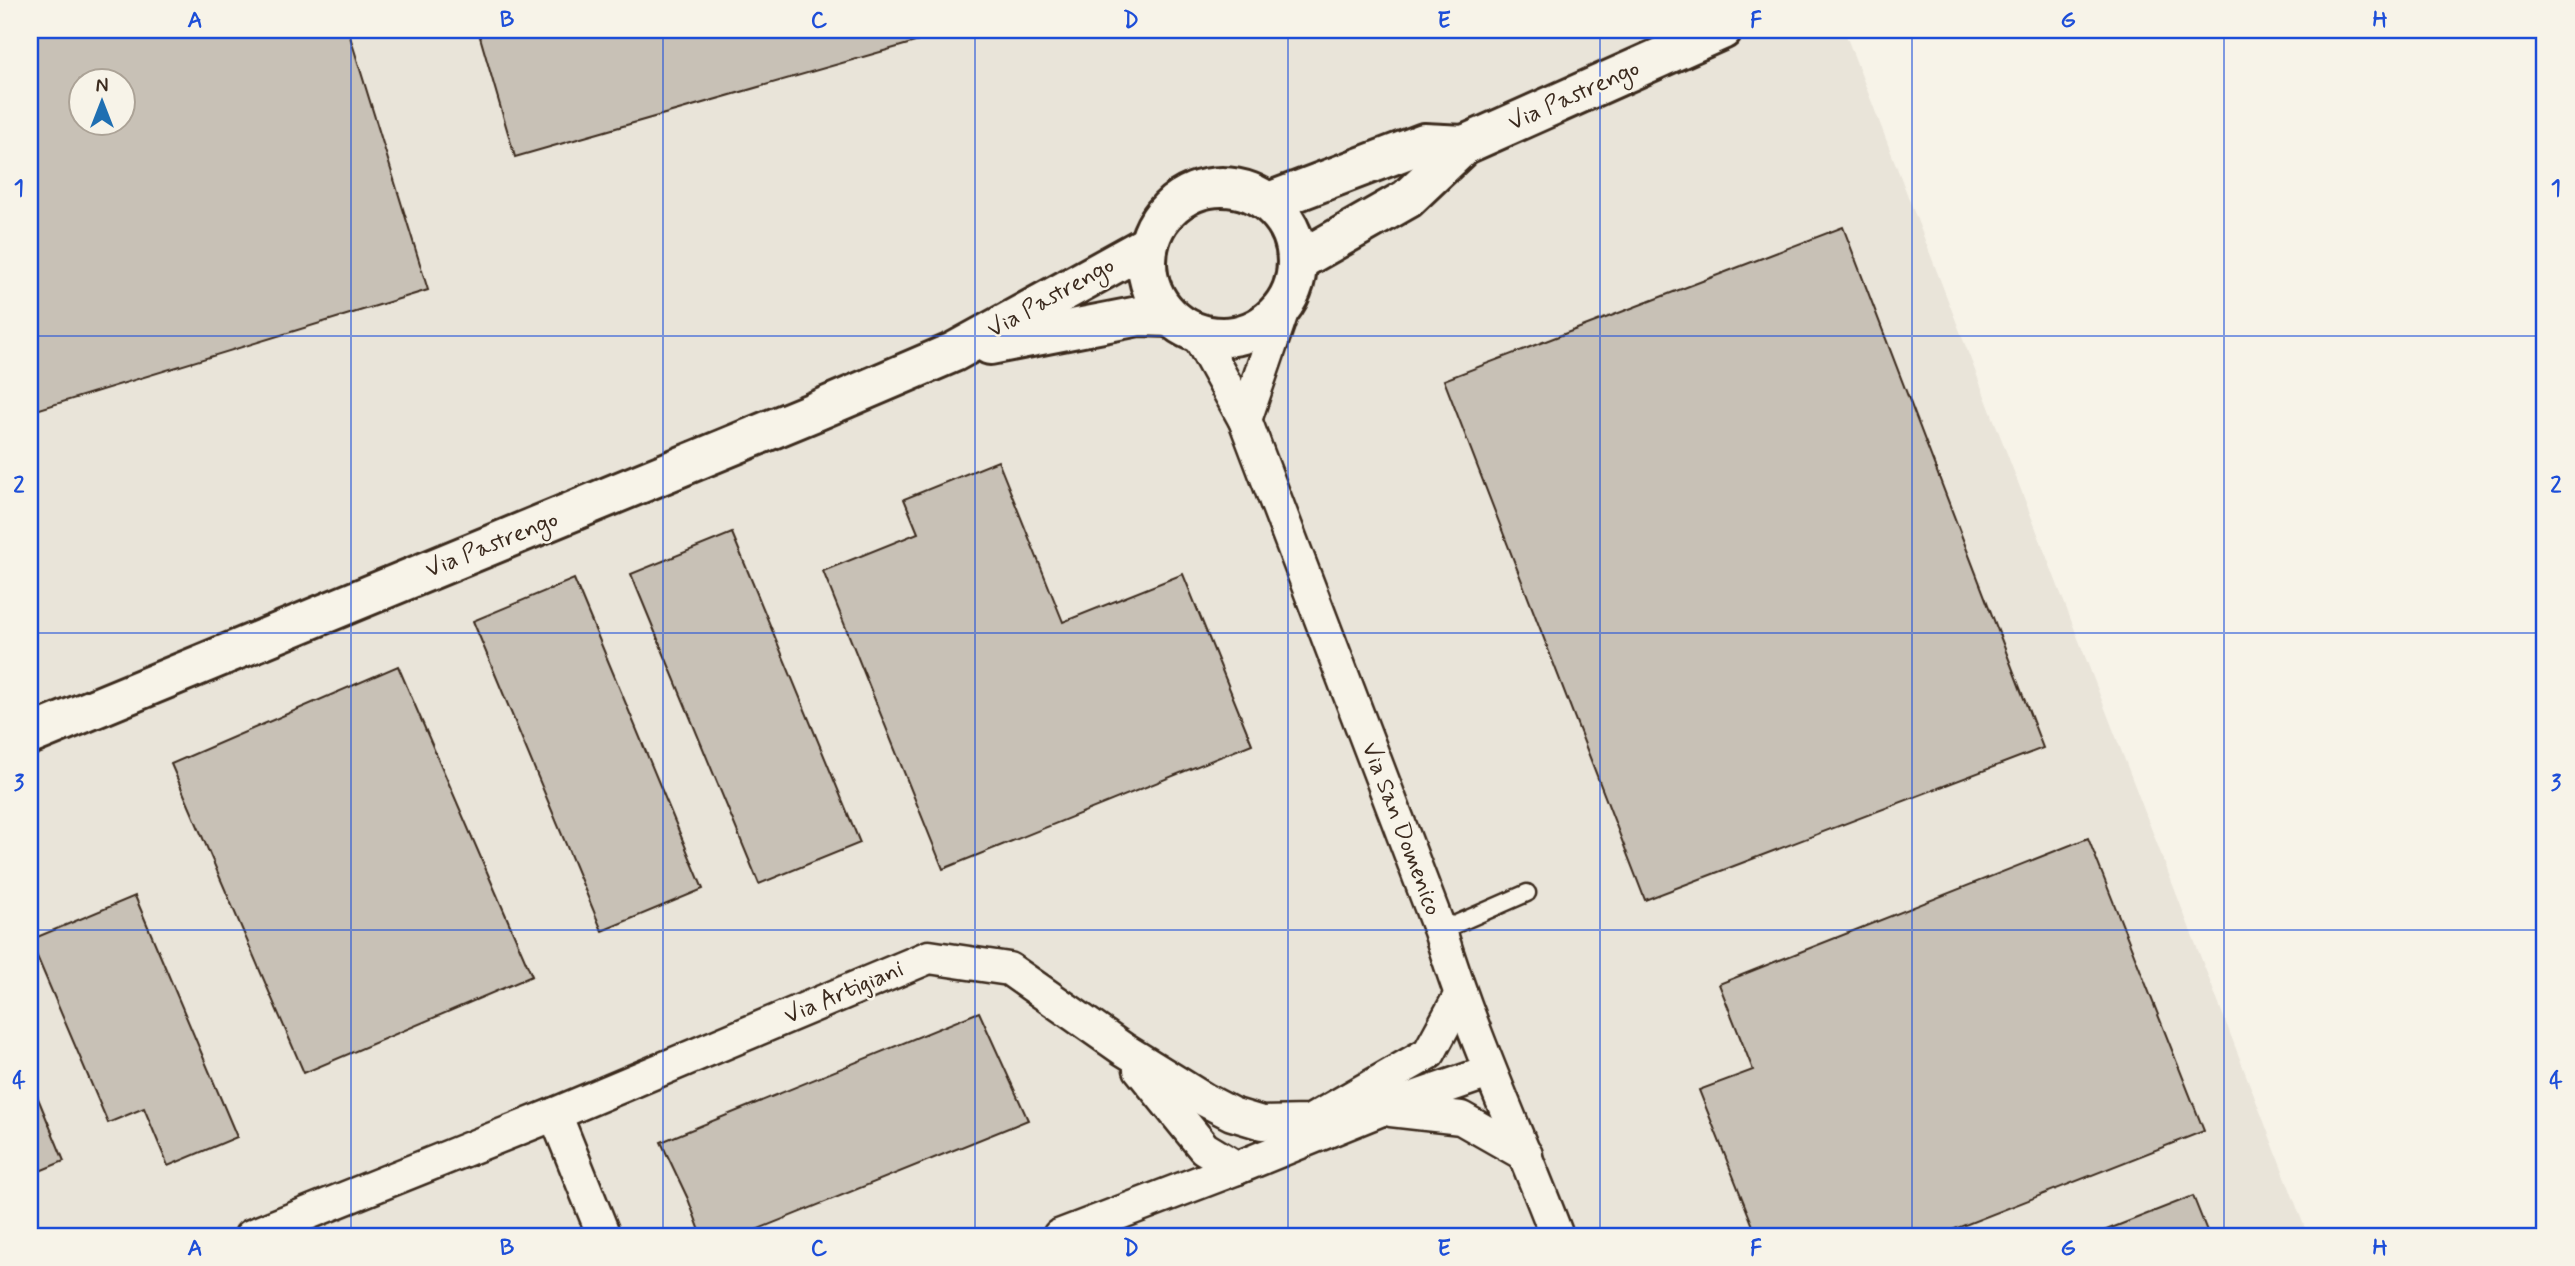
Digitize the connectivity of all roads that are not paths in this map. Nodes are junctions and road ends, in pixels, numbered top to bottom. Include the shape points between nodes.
1 (1722, 30) edge
2 (1464, 145) junction
3 (1269, 202) junction
4 (1148, 245) junction
5 (1298, 261) junction
6 (1284, 306) junction
7 (1183, 325) junction
8 (954, 352) junction
9 (1245, 421) junction
10 (30, 735) edge
11 (1527, 893) dead end
12 (1440, 931) junction
13 (1460, 996) junction
14 (1123, 1049) junction
15 (1489, 1072) junction
16 (1382, 1109) junction
17 (555, 1114) junction
18 (1526, 1155) junction
19 (1237, 1168) junction
20 (251, 1236) edge
21 (604, 1236) edge
22 (1059, 1236) edge
23 (1557, 1236) edge

1 - 2 main road, Via Pastrengo
2 - 3 main road, Via Pastrengo via 1424,143
2 - 5 main road, Via Pastrengo via 1408,199
3 - 4 main road via 1247,190 1222,186 1197,191 1175,203 1158,221
3 - 5 main road via 1285,219
4 - 7 main road via 1147,271 1154,296
4 - 8 main road, Via Pastrengo
5 - 6 main road
6 - 7 main road via 1266,324 1242,335 1219,337
6 - 9 street
7 - 8 main road, Via Pastrengo via 1139,316
7 - 9 street, Via San Domenico
8 - 10 main road, Via Pastrengo
9 - 12 street, Via San Domenico
11 - 12 lane
12 - 13 street, Via San Domenico
13 - 14 street, Via Artigiani via 1429,1053 1309,1122 1262,1123 1232,1114
13 - 15 street, Via San Domenico
14 - 17 street, Via Artigiani via 1009,969 929,957
14 - 19 street, Via Artigiani via 1204,1148
15 - 16 street
15 - 18 street, Via San Domenico
16 - 18 street via 1461,1118
16 - 19 street
17 - 20 street, Via Artigiani
17 - 21 street
18 - 23 street, Via San Domenico
19 - 22 street

